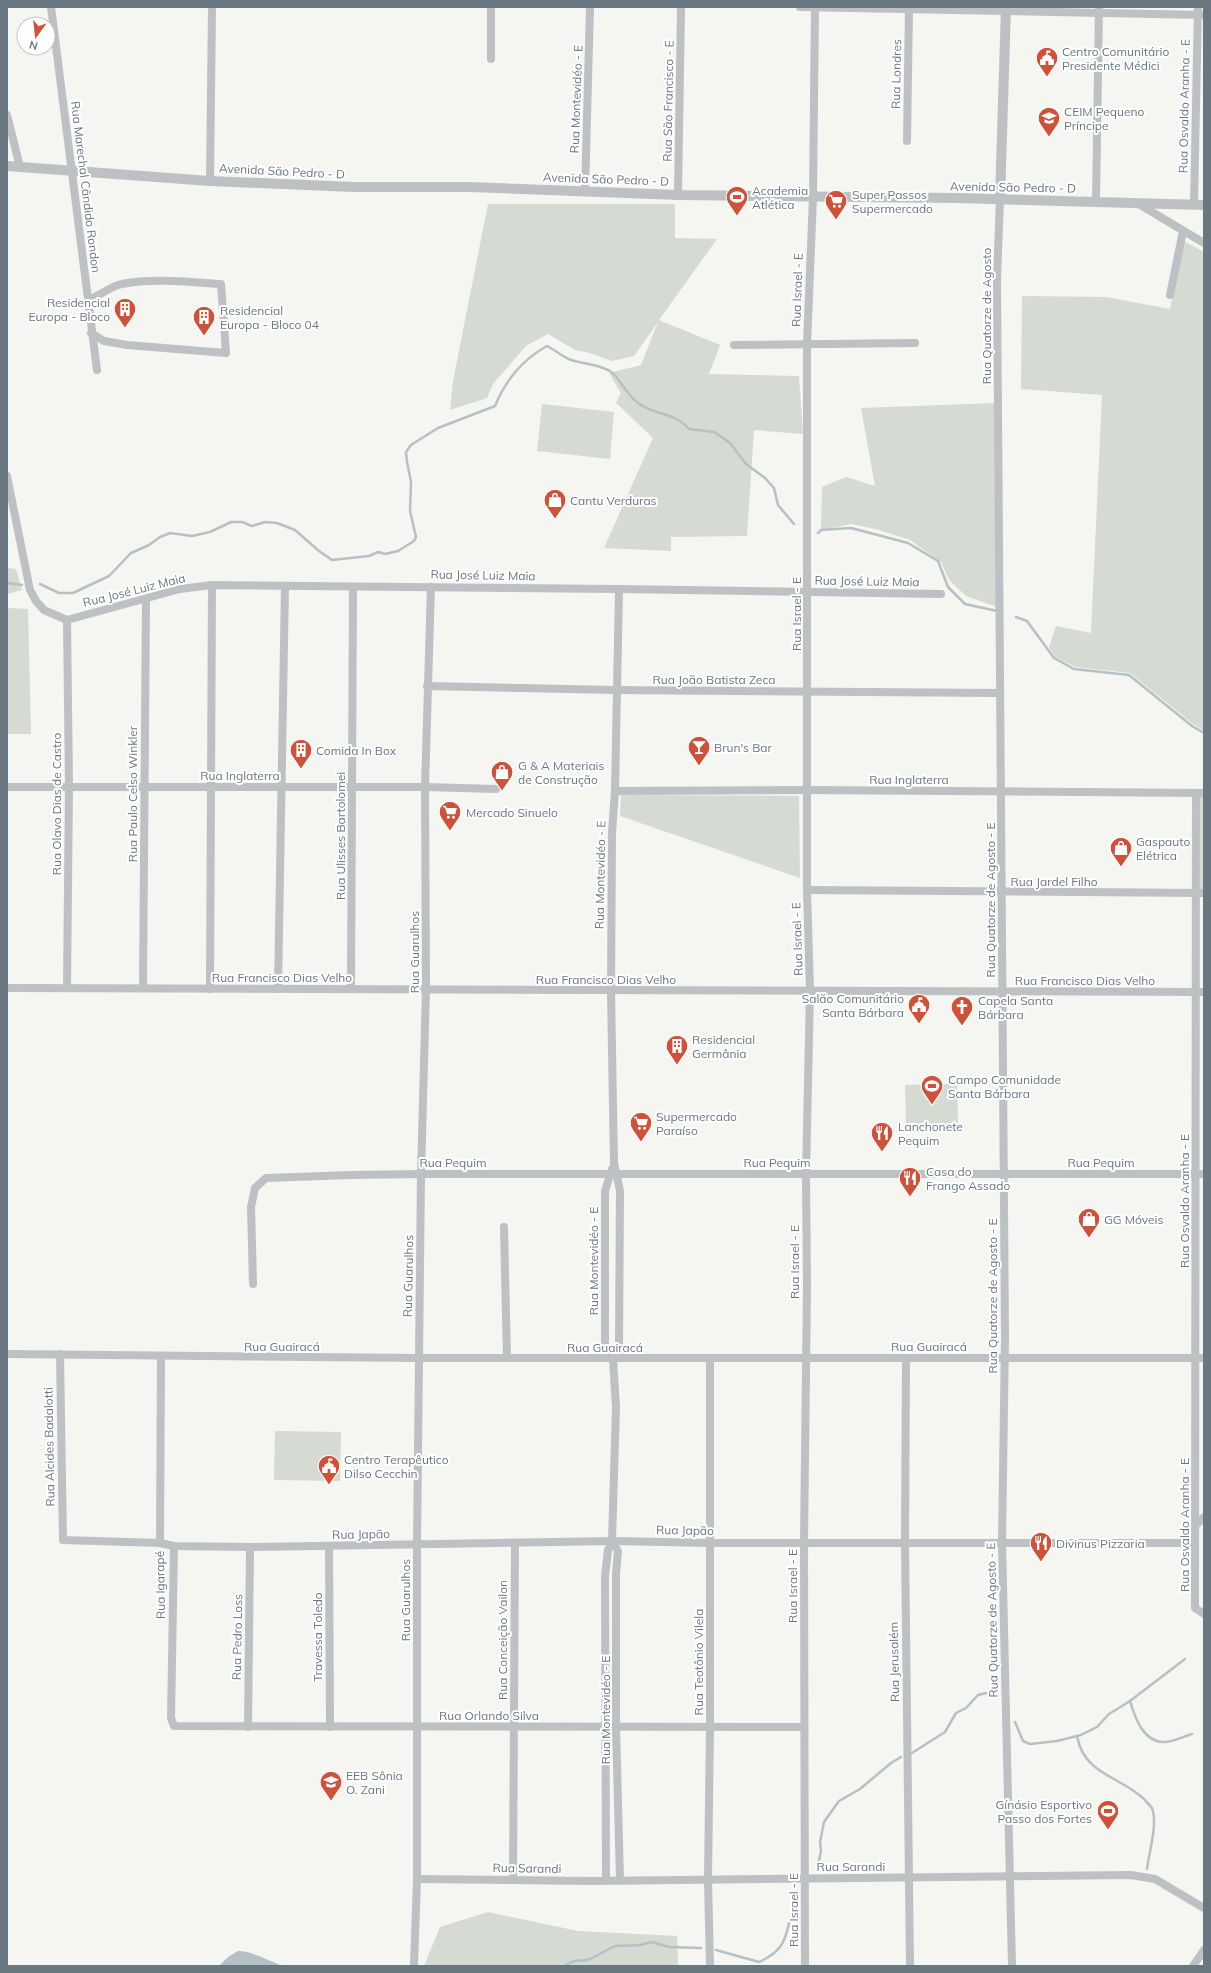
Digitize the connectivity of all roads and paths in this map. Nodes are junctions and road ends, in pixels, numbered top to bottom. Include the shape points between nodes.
1 (51, 7) edge
2 (212, 7) edge
3 (492, 7) edge
4 (590, 7) edge
5 (681, 7) edge
6 (800, 7) edge
7 (815, 7) edge
8 (909, 8) edge
9 (1006, 9) edge
10 (1099, 10) edge
11 (1200, 12) edge
12 (491, 58) dead end
13 (7, 115) edge
14 (907, 141) dead end
15 (7, 166) edge
16 (20, 166) junction
17 (71, 172) junction
18 (210, 181) junction
19 (585, 191) junction
20 (678, 195) junction
21 (813, 197) junction
22 (1000, 199) junction
23 (1096, 201) junction
24 (1136, 203) junction
25 (1199, 205) edge
26 (1183, 231) junction
27 (1204, 243) edge
28 (1170, 295) dead end
29 (88, 300) junction
30 (91, 333) junction
31 (915, 343) dead end
32 (734, 345) dead end
33 (807, 345) junction
34 (97, 370) dead end
35 (7, 476) edge
36 (212, 585) junction
37 (285, 586) junction
38 (431, 587) junction
39 (353, 588) junction
40 (618, 588) junction
41 (808, 591) junction
42 (941, 594) dead end
43 (146, 599) junction
44 (67, 620) junction
45 (1000, 626) joint
46 (428, 686) junction
47 (616, 690) junction
48 (808, 691) junction
49 (1000, 693) junction
50 (69, 786) junction
51 (144, 786) junction
52 (7, 787) edge
53 (211, 787) junction
54 (282, 787) junction
55 (426, 787) junction
56 (352, 788) junction
57 (496, 789) dead end
58 (807, 790) junction
59 (614, 791) junction
60 (1001, 792) junction
61 (1200, 793) edge
62 (807, 890) junction
63 (1002, 893) junction
64 (1200, 893) edge
65 (7, 988) edge
66 (67, 988) junction
67 (142, 988) junction
68 (210, 989) junction
69 (278, 989) junction
70 (351, 989) junction
71 (426, 989) junction
72 (611, 991) junction
73 (810, 991) junction
74 (1002, 992) junction
75 (1200, 992) edge
76 (421, 1174) junction
77 (614, 1174) junction
78 (806, 1174) junction
79 (1004, 1174) junction
80 (1200, 1174) edge
81 (504, 1227) dead end
82 (253, 1284) dead end
83 (7, 1354) edge
84 (60, 1354) junction
85 (161, 1356) junction
86 (419, 1358) junction
87 (507, 1358) junction
88 (710, 1358) junction
89 (806, 1358) junction
90 (906, 1358) junction
91 (1005, 1358) junction
92 (1200, 1358) edge
93 (613, 1359) junction
94 (1204, 1517) edge
95 (1196, 1525) junction
96 (612, 1541) junction
97 (1002, 1542) junction
98 (1196, 1542) junction
99 (160, 1543) junction
100 (709, 1543) junction
101 (804, 1543) junction
102 (905, 1543) junction
103 (515, 1544) junction
104 (417, 1545) junction
105 (174, 1546) junction
106 (329, 1546) junction
107 (250, 1547) junction
108 (1204, 1614) edge
109 (174, 1726) joint
110 (248, 1727) junction
111 (330, 1727) junction
112 (417, 1727) junction
113 (514, 1727) junction
114 (606, 1727) junction
115 (616, 1727) junction
116 (710, 1727) junction
117 (804, 1727) junction
118 (1009, 1875) junction
119 (805, 1878) junction
120 (909, 1878) junction
121 (417, 1879) junction
122 (513, 1879) junction
123 (708, 1879) junction
124 (606, 1880) junction
125 (620, 1880) junction
126 (1204, 1908) edge
127 (1204, 1950) edge
128 (414, 1966) edge
129 (710, 1966) edge
130 (805, 1966) edge
131 (910, 1966) edge
132 (1012, 1966) edge
133 (1193, 1966) edge

1 - 17 street, Rua Marechal Cândido Rondon
2 - 18 street
3 - 12 street
4 - 19 street, Rua Montevidéo - E
5 - 20 street, Rua São Francisco - E
6 - 7 street
7 - 8 street
7 - 21 street, Rua Israel - E
8 - 9 street
8 - 14 street, Rua Londres
9 - 10 street
9 - 22 street, Rua Quatorze de Agosto
10 - 11 street
10 - 23 street
11 - 25 street, Rua Osvaldo Aranha - E
13 - 16 street
15 - 16 street, Avenida São Pedro - D
16 - 17 street, Avenida São Pedro - D
17 - 18 street, Avenida São Pedro - D
17 - 29 street, Rua Marechal Cândido Rondon
18 - 19 street, Avenida São Pedro - D via 353,187 470,187
19 - 20 street, Avenida São Pedro - D
20 - 21 street, Avenida São Pedro - D
21 - 22 street, Avenida São Pedro - D
21 - 33 street, Rua Israel - E
22 - 23 street, Avenida São Pedro - D
22 - 45 street, Rua Quatorze de Agosto via 997,280
23 - 24 street, Avenida São Pedro - D
24 - 25 street, Avenida São Pedro - D
24 - 26 street
26 - 27 street
26 - 28 street
29 - 30 street, Rua Marechal Cândido Rondon
29 - 30 street via 120,284 167,280 221,284 226,353 127,345 104,341
30 - 34 street, Rua Marechal Cândido Rondon
31 - 33 street
32 - 33 street
33 - 41 street, Rua Israel - E
35 - 44 street via 30,590 36,601 50,614
36 - 37 street, Rua José Luiz Maia
36 - 43 street, Rua José Luiz Maia via 180,589
36 - 53 street
37 - 39 street, Rua José Luiz Maia
37 - 54 street
38 - 39 street, Rua José Luiz Maia
38 - 40 street, Rua José Luiz Maia
38 - 46 street, Rua Guarulhos
39 - 56 street, Rua Ulisses Bartolomei
40 - 41 street, Rua José Luiz Maia
40 - 47 street, Rua Montevidéo - E
41 - 42 street, Rua José Luiz Maia
41 - 48 street, Rua Israel - E
43 - 44 street, Rua José Luiz Maia
43 - 51 street, Rua Paulo Celso Winkler
44 - 50 street, Rua Olavo Dias de Castro
45 - 49 street, Rua Quatorze de Agosto - E
46 - 47 street, Rua João Batista Zeca
46 - 55 street, Rua Guarulhos
47 - 48 street, Rua João Batista Zeca
47 - 59 street, Rua Montevidéo - E
48 - 49 street, Rua João Batista Zeca
48 - 58 street, Rua Israel - E
49 - 60 street, Rua Quatorze de Agosto - E
50 - 51 street, Rua Inglaterra
50 - 52 street, Rua Inglaterra
50 - 66 street, Rua Olavo Dias de Castro
51 - 53 street, Rua Inglaterra
51 - 67 street, Rua Paulo Celso Winkler
53 - 54 street, Rua Inglaterra
53 - 68 street
54 - 56 street, Rua Inglaterra
54 - 69 street
55 - 56 street, Rua Inglaterra
55 - 57 street, Rua Inglaterra
55 - 71 street, Rua Guarulhos
56 - 70 street, Rua Ulisses Bartolomei
58 - 59 street, Rua Inglaterra
58 - 60 street, Rua Inglaterra
58 - 62 street, Rua Israel - E
59 - 72 street, Rua Montevidéo - E
60 - 61 street, Rua Inglaterra
60 - 63 street, Rua Quatorze de Agosto - E
61 - 64 street, Rua Osvaldo Aranha - E
62 - 63 street, Rua Jardel Filho
62 - 73 street, Rua Israel - E
63 - 64 street, Rua Jardel Filho
63 - 74 street, Rua Quatorze de Agosto - E
64 - 75 street, Rua Osvaldo Aranha - E
65 - 66 street, Rua Francisco Dias Velho
66 - 67 street, Rua Francisco Dias Velho
67 - 68 street, Rua Francisco Dias Velho
68 - 69 street, Rua Francisco Dias Velho
69 - 70 street, Rua Francisco Dias Velho
70 - 71 street, Rua Francisco Dias Velho
71 - 72 street, Rua Francisco Dias Velho
71 - 76 street, Rua Guarulhos
72 - 73 street, Rua Francisco Dias Velho
72 - 77 street, Rua Montevidéo - E
73 - 74 street, Rua Francisco Dias Velho
73 - 78 street, Rua Israel - E
74 - 75 street, Rua Francisco Dias Velho
74 - 79 street, Rua Quatorze de Agosto - E
75 - 80 street, Rua Osvaldo Aranha - E
76 - 77 street, Rua Pequim
76 - 82 street, Rua Pequim via 266,1178 255,1188 251,1207
76 - 86 street, Rua Guarulhos
77 - 78 street, Rua Pequim
77 - 93 street, Rua Montevidéo - E via 620,1191 619,1351
77 - 93 street, Rua Montevidéo - E via 605,1191 606,1352
78 - 79 street, Rua Pequim
78 - 89 street, Rua Israel - E
79 - 80 street, Rua Pequim
79 - 91 street, Rua Quatorze de Agosto - E
80 - 92 street, Rua Osvaldo Aranha - E
81 - 87 street
83 - 84 street, Rua Guairacá
84 - 85 street, Rua Guairacá
84 - 99 street, Rua Alcides Badalotti via 63,1540
85 - 86 street, Rua Guairacá
85 - 99 street, Rua Igarapé
86 - 87 street, Rua Guairacá
86 - 104 street, Rua Guarulhos
87 - 93 street, Rua Guairacá
88 - 89 street, Rua Guairacá
88 - 93 street, Rua Guairacá
88 - 100 street, Rua Teotônio Vilela
89 - 90 street, Rua Guairacá
89 - 101 street, Rua Israel - E
90 - 91 street, Rua Guairacá
90 - 102 street, Rua Jerusalém
91 - 92 street, Rua Guairacá
91 - 97 street, Rua Quatorze de Agosto - E
92 - 95 street, Rua Osvaldo Aranha - E
93 - 96 street, Rua Montevidéo - E via 616,1407
94 - 95 street
95 - 98 street, Rua Osvaldo Aranha - E
96 - 100 street, Rua Japão
96 - 103 street, Rua Japão
96 - 114 street, Rua Montevidéo - E via 608,1550 605,1576
96 - 115 street, Rua Montevidéo - E via 618,1551
97 - 98 street, Rua Japão
97 - 102 street, Rua Japão
97 - 118 street, Rua Quatorze de Agosto - E
98 - 108 street, Rua Osvaldo Aranha - E via 1196,1608
99 - 105 street, Rua Igarapé
100 - 101 street, Rua Japão
100 - 116 street, Rua Teotônio Vilela
101 - 102 street, Rua Japão
101 - 117 street, Rua Israel - E
102 - 120 street, Rua Jerusalém
103 - 104 street, Rua Japão
103 - 113 street, Rua Conceição Vailon
104 - 106 street, Rua Japão
104 - 112 street, Rua Guarulhos
105 - 107 street, Rua Japão
105 - 109 street, Rua Igarapé via 171,1718
106 - 107 street, Rua Japão
106 - 111 street, Travessa Toledo
107 - 110 street, Rua Pedro Loss
109 - 110 street, Rua Orlando Silva
110 - 111 street, Rua Orlando Silva
111 - 112 street, Rua Orlando Silva
112 - 113 street, Rua Orlando Silva
112 - 121 street, Rua Guarulhos
113 - 114 street, Rua Orlando Silva
113 - 122 street, Rua Conceição Vailon
114 - 115 street, Rua Orlando Silva
114 - 124 street, Rua Montevidéo - E
115 - 116 street, Rua Orlando Silva
115 - 125 street, Rua Montevidéo - E
116 - 117 street, Rua Orlando Silva
116 - 123 street, Rua Teotônio Vilela
117 - 119 street, Rua Israel - E
118 - 120 street, Rua Sarandi
118 - 126 street, Rua Sarandi via 1143,1876 1155,1879
118 - 132 street, Rua Quatorze de Agosto - E
119 - 120 street, Rua Sarandi
119 - 123 street, Rua Sarandi
119 - 130 street, Rua Israel - E
120 - 131 street, Rua Jerusalém
121 - 122 street, Rua Sarandi
121 - 128 street, Rua Guarulhos
122 - 124 street, Rua Sarandi
123 - 125 street, Rua Sarandi
123 - 129 street, Rua Teotônio Vilela
124 - 125 street, Rua Sarandi
127 - 133 street

